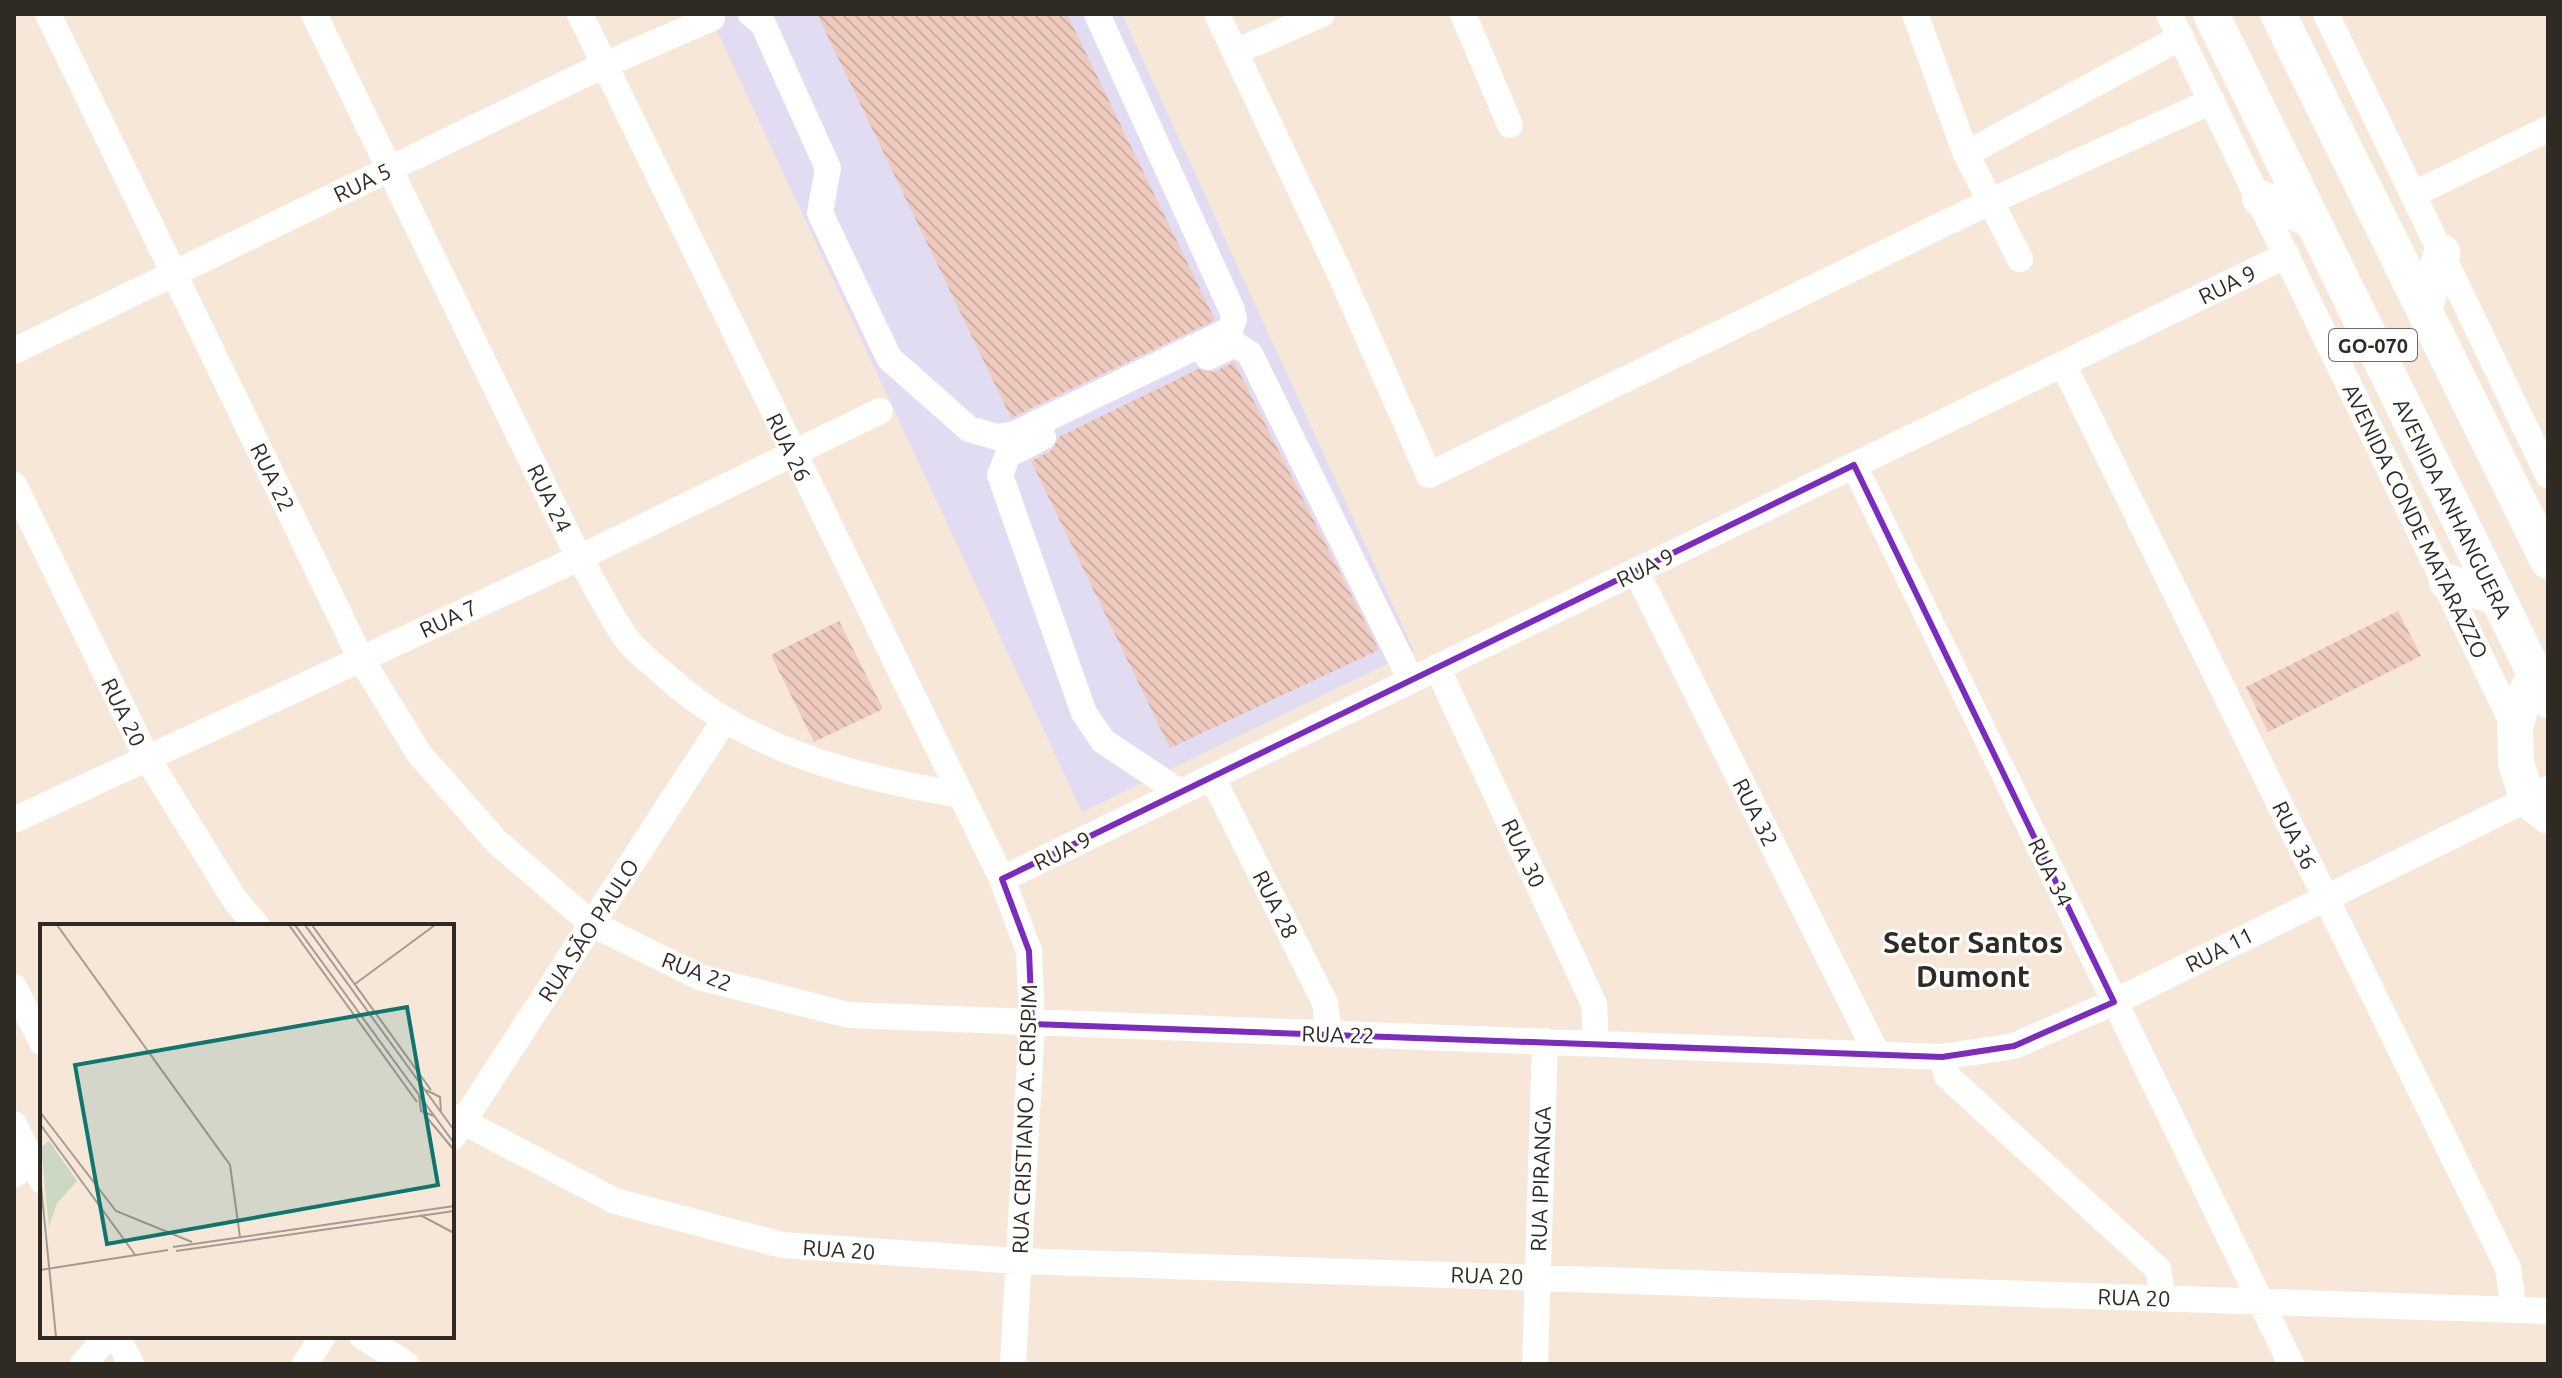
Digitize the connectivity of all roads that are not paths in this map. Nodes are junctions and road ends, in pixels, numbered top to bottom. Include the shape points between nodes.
1 (48, 14) edge
2 (314, 14) edge
3 (580, 14) edge
4 (1097, 14) edge
5 (1217, 14) edge
6 (1322, 14) edge
7 (1463, 14) edge
8 (1915, 14) edge
9 (2211, 14) edge
10 (2278, 14) edge
11 (2326, 14) edge
12 (712, 16) edge
13 (760, 17) edge
14 (2175, 25) edge
15 (1235, 52) junction
16 (604, 65) junction
17 (2212, 101) junction
18 (1510, 125) dead end
19 (2548, 129) edge
20 (1966, 154) junction
21 (390, 169) junction
22 (2414, 194) junction
23 (2260, 198) junction
24 (1989, 202) junction
25 (2312, 220) junction
26 (2442, 252) junction
27 (2287, 255) junction
28 (2020, 259) dead end
29 (174, 273) junction
30 (2424, 309) junction
31 (14, 351) edge
32 (2063, 364) junction
33 (880, 411) dead end
34 (791, 453) junction
35 (1854, 465) junction
36 (2548, 475) edge
37 (14, 485) edge
38 (579, 558) junction
39 (2548, 561) edge
40 (1636, 571) junction
41 (2447, 582) junction
42 (2497, 597) junction
43 (361, 659) junction
44 (1437, 667) junction
45 (1411, 680) junction
46 (2542, 688) edge
47 (724, 721) junction
48 (2515, 728) junction
49 (147, 758) junction
50 (1212, 777) junction
51 (1180, 792) junction
52 (961, 795) junction
53 (2541, 802) edge
54 (14, 820) edge
55 (2548, 832) edge
56 (1002, 879) junction
57 (2325, 896) junction
58 (255, 924) edge
59 (592, 924) junction
60 (14, 987) edge
61 (2114, 1002) junction
62 (1032, 1024) junction
63 (1329, 1034) junction
64 (40, 1038) edge
65 (1545, 1041) junction
66 (1596, 1043) junction
67 (1876, 1052) junction
68 (1942, 1057) junction
69 (14, 1124) edge
70 (455, 1126) edge
71 (22, 1166) edge
72 (40, 1180) edge
73 (1018, 1261) junction
74 (1537, 1277) junction
75 (2163, 1298) junction
76 (2261, 1302) junction
77 (2514, 1310) junction
78 (2548, 1311) edge
79 (106, 1338) edge
80 (118, 1338) edge
81 (322, 1338) edge
82 (365, 1338) edge
83 (83, 1364) edge
84 (131, 1364) edge
85 (305, 1364) edge
86 (406, 1364) edge
87 (1013, 1364) edge
88 (1535, 1364) edge
89 (2291, 1364) edge

1 - 29 street, RUA 22
2 - 21 street, RUA 24
3 - 16 street, RUA 26
4 - 13 street via 1232,310 1233,323 1230,330 1030,427 997,437 969,429 889,358 820,213 828,168
5 - 15 street
6 - 15 street
7 - 18 street
8 - 20 street
9 - 25 highway, AVENIDA ANHANGUERA / GO-070
10 - 30 highway, GO-070
11 - 22 street
12 - 16 street, RUA 5
14 - 17 street, AVENIDA CONDE MATARAZZO
14 - 20 street
15 - 24 street via 1429,475
16 - 21 street, RUA 5
16 - 34 street, RUA 26
17 - 23 street, AVENIDA CONDE MATARAZZO
17 - 24 street
19 - 22 street
20 - 24 street
21 - 29 street, RUA 5
21 - 38 street, RUA 24
22 - 26 street
23 - 25 highway
23 - 27 street, AVENIDA CONDE MATARAZZO
24 - 28 street
25 - 42 highway, AVENIDA ANHANGUERA / GO-070
26 - 30 highway
26 - 36 street
27 - 32 street, RUA 9
27 - 41 street, AVENIDA CONDE MATARAZZO
29 - 31 street, RUA 5
29 - 43 street, RUA 22
30 - 39 highway, GO-070
32 - 35 street, RUA 9
32 - 57 street, RUA 36
33 - 34 street, RUA 7
34 - 38 street, RUA 7
34 - 52 street, RUA 26
35 - 40 street, RUA 9
35 - 61 street, RUA 34
37 - 49 street, RUA 20
38 - 43 street, RUA 7
38 - 47 street, RUA 24 via 630,643
40 - 44 street, RUA 9
40 - 67 street, RUA 32
41 - 42 highway
41 - 48 street, AVENIDA CONDE MATARAZZO
42 - 46 highway, AVENIDA ANHANGUERA / GO-070
43 - 49 street, RUA 7
43 - 59 street, RUA 22 via 430,766 497,842
44 - 45 street, RUA 9
44 - 66 street, RUA 30 via 1594,1004
45 - 50 street, RUA 9
45 - 51 street via 1250,354 1240,346 1027,444 1008,455 1000,475 1084,713 1103,741
46 - 48 highway via 2523,699
47 - 52 street, RUA 24 via 783,751 885,782
47 - 59 street, RUA SÃO PAULO
48 - 53 highway via 2516,763
49 - 54 street, RUA 7
49 - 58 street, RUA 20
50 - 51 street, RUA 9
50 - 63 street, RUA 28 via 1325,1003
51 - 56 street, RUA 9
52 - 56 street, RUA 26
53 - 55 street
53 - 57 street, RUA 11
56 - 62 street, RUA CRISTIANO A. CRISPIM via 1029,951
57 - 61 street, RUA 11
57 - 77 street, RUA 36 via 2508,1268
59 - 62 street, RUA 22 via 702,978 849,1015
59 - 70 street, RUA SÃO PAULO
60 - 64 street
61 - 68 street, RUA 11 via 2014,1046
61 - 76 street, RUA 34
62 - 63 street, RUA 22
62 - 73 street, RUA CRISTIANO A. CRISPIM
63 - 65 street, RUA 22
65 - 66 street, RUA 22
65 - 74 street, RUA IPIRANGA
66 - 67 street, RUA 22
67 - 68 street, RUA 11
68 - 75 street via 1947,1076 2158,1269
69 - 71 street
70 - 73 street, RUA 20 via 615,1201 782,1245
71 - 72 street
73 - 74 street, RUA 20
73 - 87 street, RUA CRISTIANO A. CRISPIM
74 - 75 street, RUA 20
74 - 88 street, RUA IPIRANGA
75 - 76 street, RUA 20
76 - 77 street, RUA 20
76 - 89 street, RUA 34
77 - 78 street, RUA 20
79 - 83 street
80 - 84 street
81 - 85 street
82 - 86 street

